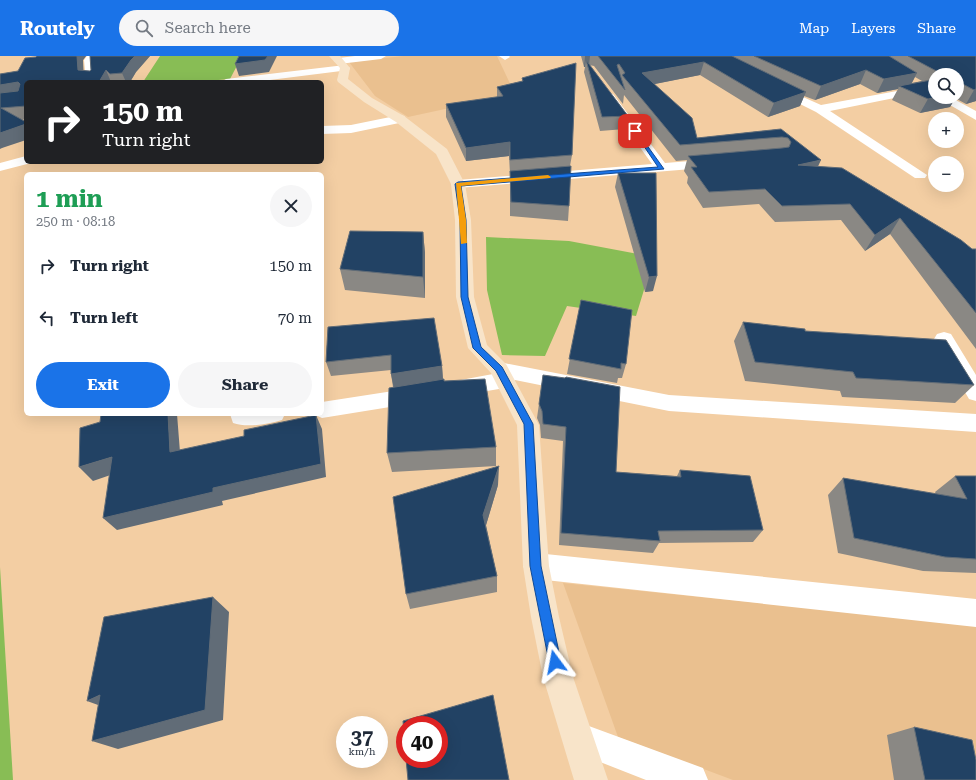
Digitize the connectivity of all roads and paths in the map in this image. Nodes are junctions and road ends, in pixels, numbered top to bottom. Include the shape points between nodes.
1 (93, 56) edge
2 (381, 56) edge
3 (339, 62) edge
4 (91, 80) edge
5 (237, 80) edge
6 (763, 81) edge
7 (912, 81) edge
8 (603, 87) edge
9 (928, 90) edge
10 (928, 91) edge
11 (955, 104) edge
12 (820, 108) junction
13 (976, 116) edge
14 (400, 119) junction
15 (324, 130) edge
16 (24, 161) edge
17 (731, 162) edge
18 (0, 167) edge
19 (662, 168) junction
20 (920, 175) dead end
21 (458, 184) junction
22 (944, 339) edge
23 (502, 374) junction
24 (976, 393) edge
25 (324, 410) edge
26 (241, 416) edge
27 (252, 416) edge
28 (976, 423) edge
29 (536, 566) junction
30 (976, 613) edge
31 (578, 738) junction
32 (591, 780) edge
33 (690, 780) edge

1 - 4 street via 89,60
2 - 3 street
3 - 5 street
3 - 14 street via 342,80 368,100
6 - 12 street
7 - 9 street
8 - 19 street
10 - 12 street
11 - 13 street
12 - 20 street
14 - 15 street via 351,129
14 - 21 street via 442,152
16 - 18 street
17 - 19 street
19 - 21 street
21 - 23 street via 463,220 465,297 478,348
22 - 24 street
23 - 25 street
23 - 28 street via 670,403
23 - 29 street via 528,424
26 - 27 street
29 - 30 street
29 - 31 street via 558,676
31 - 32 street
31 - 33 street

